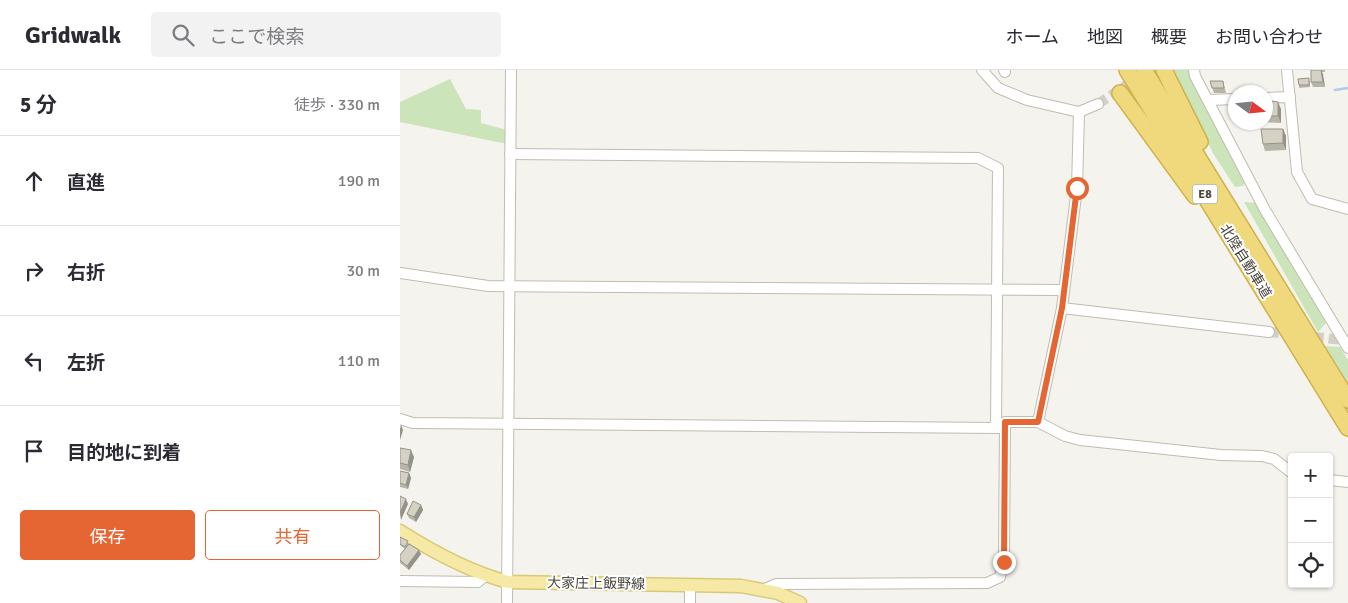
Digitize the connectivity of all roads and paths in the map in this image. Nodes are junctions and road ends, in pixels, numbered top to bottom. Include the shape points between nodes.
1 (511, 70) edge
2 (982, 70) edge
3 (1127, 70) edge
4 (1144, 70) edge
5 (1164, 70) edge
6 (1194, 70) edge
7 (1288, 70) edge
8 (1120, 93) dead end
9 (1290, 97) junction
10 (1273, 98) edge
11 (1228, 99) edge
12 (1208, 100) junction
13 (1098, 104) tunnel mouth
14 (1079, 112) junction
15 (510, 154) junction
16 (1348, 209) edge
17 (400, 273) edge
18 (510, 286) junction
19 (998, 290) junction
20 (1064, 290) junction
21 (1282, 290) junction
22 (1062, 308) junction
23 (1282, 320) junction
24 (1269, 332) tunnel mouth
25 (1346, 343) edge
26 (1348, 400) edge
27 (400, 419) edge
28 (1038, 422) junction
29 (509, 424) junction
30 (1000, 428) junction
31 (1348, 428) edge
32 (1288, 470) edge
33 (1333, 480) edge
34 (1348, 482) edge
35 (400, 531) edge
36 (485, 576) junction
37 (400, 582) edge
38 (508, 582) junction
39 (690, 585) junction
40 (765, 589) junction
41 (508, 603) edge
42 (690, 603) edge
43 (800, 603) edge

1 - 15 street
2 - 14 street via 998,88 1027,100
3 - 23 highway, 北陸自動車道 / E8
4 - 21 highway, 北陸自動車道 / E8
5 - 21 highway
6 - 12 street
7 - 9 street
8 - 23 highway
9 - 10 street
9 - 16 street via 1297,172 1312,199
11 - 12 street
12 - 25 street via 1265,210
13 - 14 street
14 - 20 street via 1076,196
15 - 18 street
15 - 19 street via 978,158 998,168
17 - 18 street via 488,286
18 - 19 street
18 - 29 street
19 - 20 street
19 - 30 street
20 - 22 street
21 - 26 highway, 北陸自動車道 / E8
22 - 24 street
22 - 28 street
23 - 31 highway, 北陸自動車道 / E8
27 - 29 street via 413,423
28 - 30 street via 1005,422
28 - 32 street via 1080,440 1221,455 1262,456 1274,459
29 - 30 street
29 - 38 street
30 - 40 street via 1004,562 1000,577 987,583 776,584
33 - 34 street
35 - 36 main road, 大家庄上飯野線 via 421,545
36 - 37 street via 478,582
36 - 38 main road, 大家庄上飯野線
38 - 39 main road, 大家庄上飯野線
38 - 41 street
39 - 40 main road, 大家庄上飯野線
39 - 42 street
40 - 43 main road, 大家庄上飯野線

